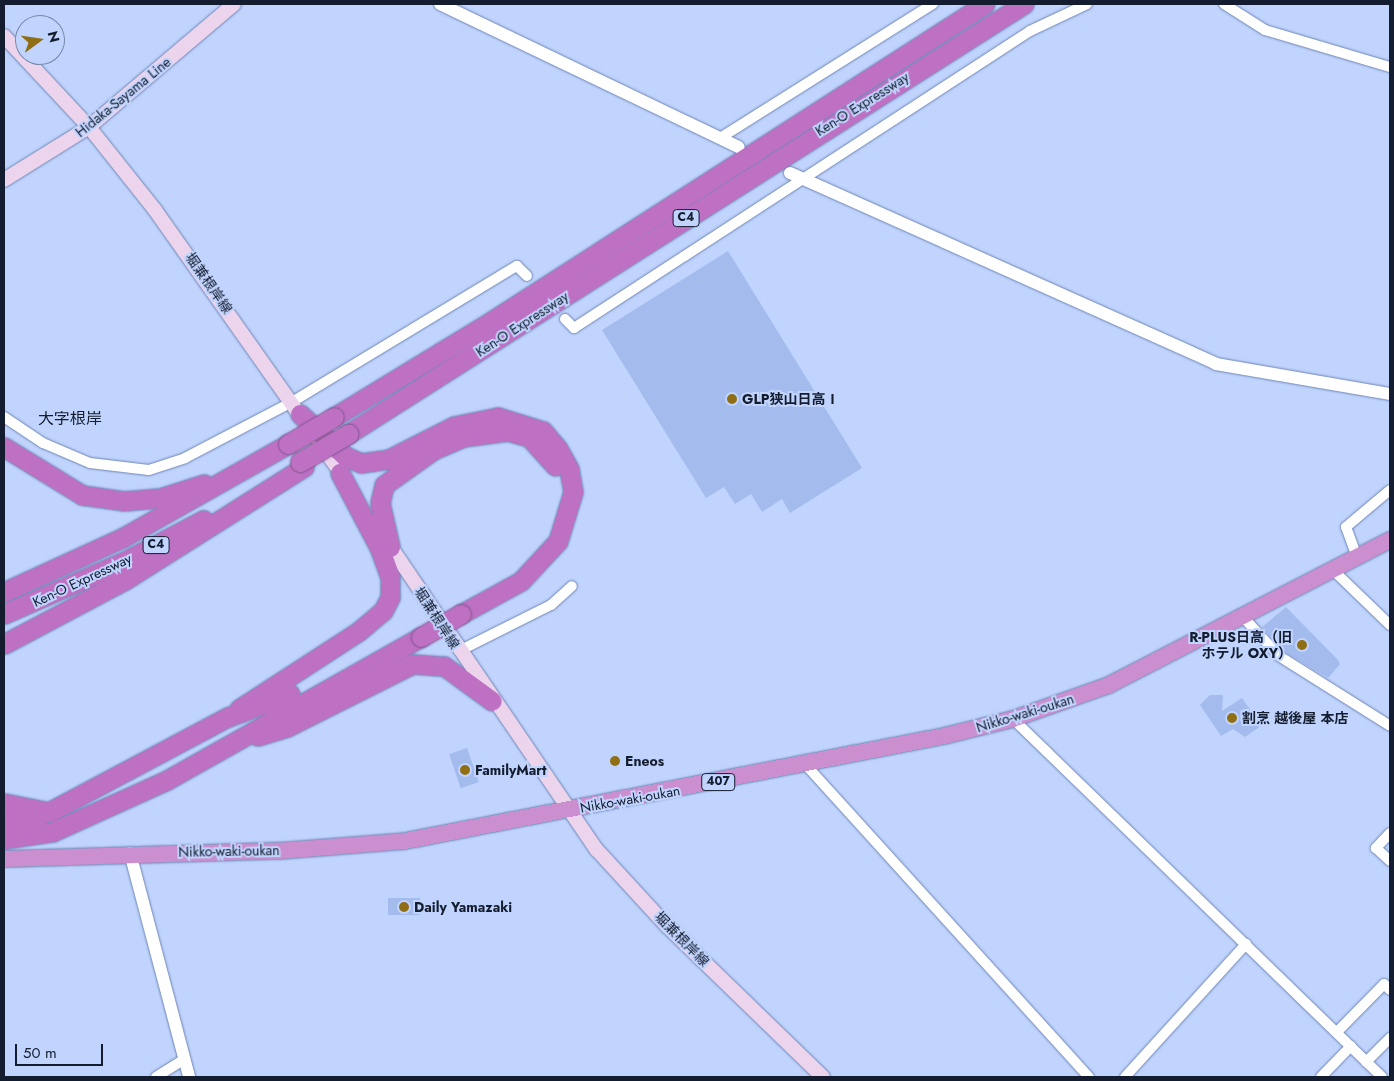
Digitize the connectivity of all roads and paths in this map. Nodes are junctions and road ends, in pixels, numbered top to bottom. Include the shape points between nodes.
1 (234, 4) edge
2 (440, 4) edge
3 (933, 4) edge
4 (985, 4) edge
5 (1024, 4) edge
6 (1087, 4) edge
7 (1224, 4) edge
8 (4, 36) edge
9 (1390, 67) edge
10 (89, 127) junction
11 (720, 138) junction
12 (739, 147) dead end
13 (790, 173) dead end
14 (4, 180) edge
15 (807, 180) junction
16 (527, 276) dead end
17 (565, 318) dead end
18 (1390, 394) edge
19 (296, 408) junction
20 (4, 417) edge
21 (4, 447) edge
22 (302, 464) junction
23 (340, 473) junction
24 (237, 474) junction
25 (1390, 490) edge
26 (1390, 540) edge
27 (390, 547) junction
28 (1357, 557) junction
29 (1334, 570) junction
30 (572, 586) dead end
31 (4, 592) edge
32 (458, 609) junction
33 (4, 614) edge
34 (1242, 617) junction
35 (1390, 625) edge
36 (418, 631) junction
37 (4, 644) edge
38 (459, 651) junction
39 (492, 701) junction
40 (228, 717) junction
41 (1013, 719) junction
42 (1390, 726) edge
43 (242, 741) junction
44 (805, 764) junction
45 (4, 803) edge
46 (568, 810) junction
47 (49, 812) junction
48 (4, 824) edge
49 (1390, 833) edge
50 (4, 839) edge
51 (130, 853) junction
52 (4, 859) edge
53 (1390, 861) edge
54 (1246, 944) junction
55 (1390, 990) edge
56 (1337, 1032) junction
57 (1390, 1038) edge
58 (1350, 1046) junction
59 (182, 1061) junction
60 (1366, 1062) junction
61 (156, 1077) edge
62 (189, 1077) edge
63 (823, 1077) edge
64 (1089, 1077) edge
65 (1125, 1077) edge
66 (1322, 1077) edge
67 (1382, 1077) edge

1 - 10 main road, Hidaka-Sayama Line
2 - 11 street
3 - 11 street
4 - 24 highway, Ken-O Expressway / C4, bridge via 490,322
5 - 22 highway, Ken-O Expressway / C4, bridge
6 - 15 street via 1030,31
7 - 9 street via 1265,30
8 - 10 main road, 堀兼根岸線
10 - 14 main road, Hidaka-Sayama Line
10 - 19 main road, 堀兼根岸線 via 187,252
11 - 12 street
13 - 15 street
15 - 17 street via 574,328
15 - 18 street via 1216,364
16 - 19 street via 517,266
19 - 20 street via 185,458 149,470 90,463 43,443
19 - 23 main road, 堀兼根岸線
19 - 32 highway via 345,456 361,463 389,459 454,426 498,417 543,430 569,469 573,492 558,541 521,581
21 - 24 highway via 82,495 124,501 160,498
22 - 33 highway, Ken-O Expressway / C4 via 129,559
22 - 37 highway via 134,576
23 - 27 main road, 堀兼根岸線
23 - 40 highway via 380,549 390,577 390,597 382,611 359,631
24 - 31 highway, Ken-O Expressway / C4 via 82,559
25 - 28 street via 1346,527
26 - 28 highway, Nikko-waki-oukan / 407
27 - 32 highway via 380,504 384,485 394,474 463,437 508,431 529,437 550,457 560,477 562,497 553,532 509,574
27 - 38 main road, 堀兼根岸線
28 - 29 highway, Nikko-waki-oukan / 407
29 - 34 highway, Nikko-waki-oukan / 407
29 - 35 street
30 - 38 street via 545,609
32 - 36 highway
34 - 41 highway, Nikko-waki-oukan / 407 via 1130,676
34 - 42 street via 1279,656
36 - 40 highway via 272,704
36 - 43 highway via 277,715
38 - 39 main road, 堀兼根岸線
39 - 43 highway via 444,666 413,664 286,726
39 - 46 main road, 堀兼根岸線
40 - 47 highway
41 - 44 highway, Nikko-waki-oukan / 407
41 - 54 street
43 - 50 highway via 85,819 52,832
44 - 46 highway, Nikko-waki-oukan / 407
44 - 64 street
45 - 47 highway
46 - 51 highway, Nikko-waki-oukan / 407 via 451,834 352,847
46 - 63 main road, 堀兼根岸線 via 597,850 667,926
47 - 48 highway
49 - 53 street via 1376,848
51 - 52 highway, Nikko-waki-oukan / 407
51 - 59 street
54 - 56 street
54 - 65 street
55 - 56 street via 1384,984
56 - 58 street
57 - 60 street
58 - 60 street
58 - 66 street
59 - 61 street
59 - 62 street
60 - 67 street

